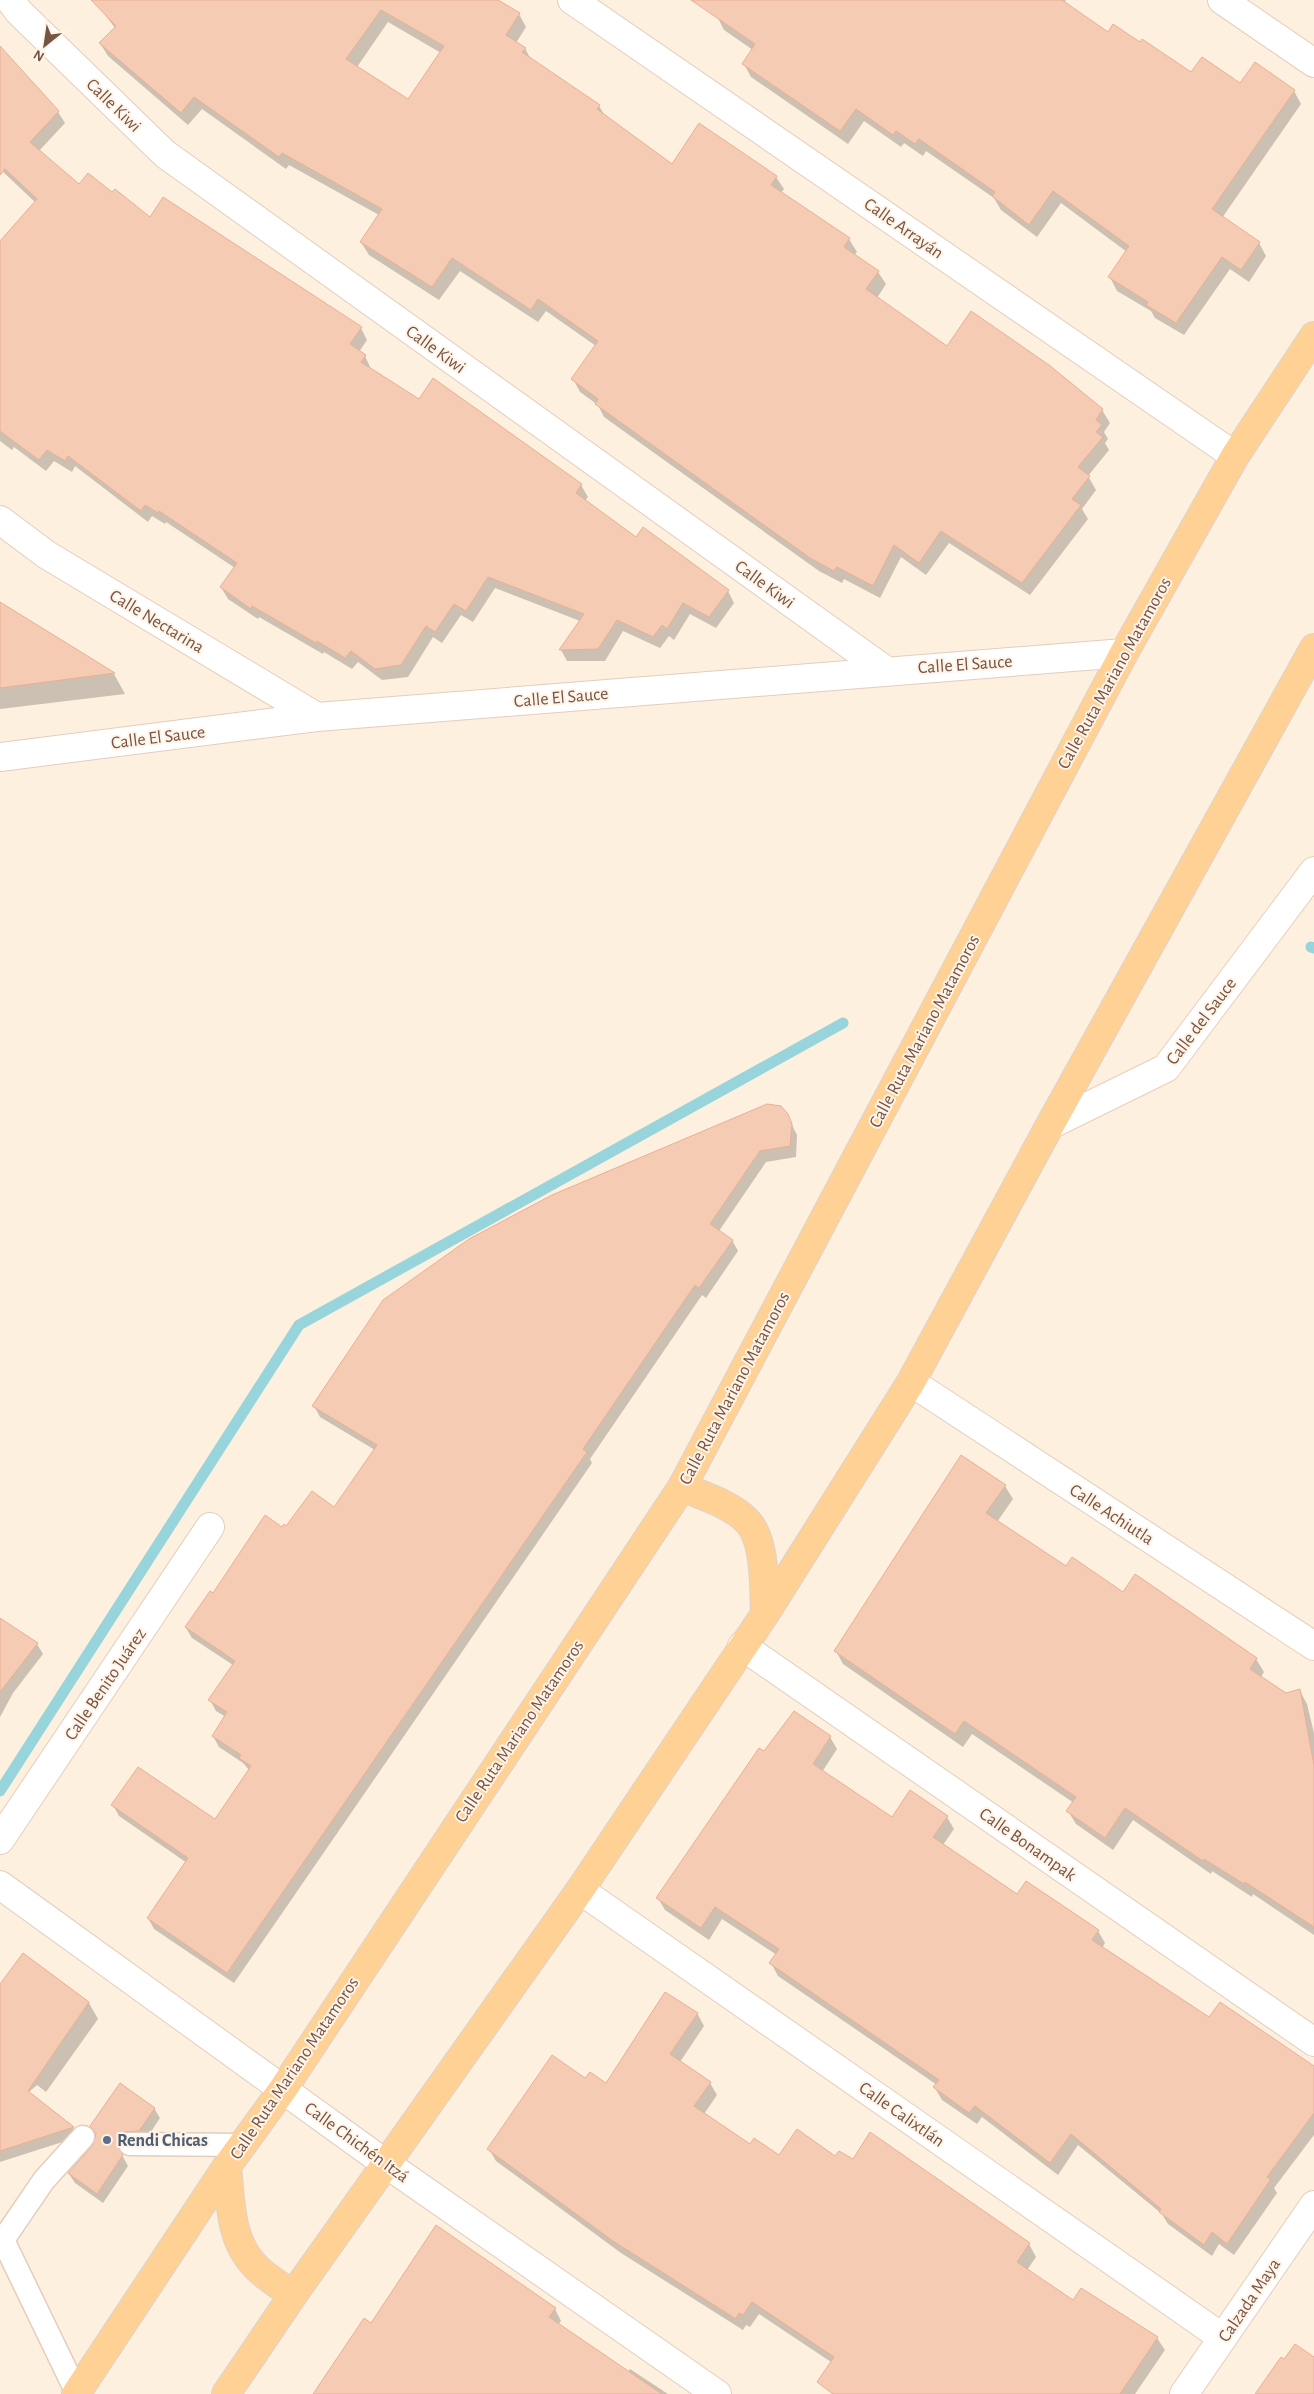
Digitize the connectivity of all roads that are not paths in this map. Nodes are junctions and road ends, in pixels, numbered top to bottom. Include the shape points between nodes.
1 (10, 0) edge
2 (572, 0) edge
3 (1222, 0) edge
4 (1314, 63) edge
5 (1314, 336) edge
6 (1235, 456) junction
7 (0, 520) edge
8 (1314, 648) edge
9 (1124, 653) junction
10 (885, 670) junction
11 (317, 717) junction
12 (0, 757) edge
13 (1314, 871) edge
14 (1050, 1125) junction
15 (911, 1382) junction
16 (682, 1487) junction
17 (210, 1527) dead end
18 (765, 1614) junction
19 (742, 1646) junction
20 (1314, 1646) edge
21 (0, 1840) edge
22 (0, 1885) edge
23 (580, 1890) junction
24 (1314, 2042) edge
25 (282, 2089) junction
26 (83, 2137) dead end
27 (130, 2144) dead end
28 (235, 2156) junction
29 (387, 2165) junction
30 (1314, 2205) edge
31 (2, 2236) edge
32 (293, 2295) junction
33 (1223, 2338) junction
34 (76, 2394) edge
35 (226, 2394) edge
36 (717, 2394) edge
37 (1184, 2394) edge

1 - 10 street, Calle Kiwi via 165,154
2 - 6 street, Calle Arrayán
3 - 4 street
5 - 6 main road, Calle Ruta Mariano Matamoros
6 - 9 main road, Calle Ruta Mariano Matamoros
7 - 11 street, Calle Nectarina via 47,555
8 - 14 main road
9 - 10 street, Calle El Sauce
9 - 16 main road, Calle Ruta Mariano Matamoros
10 - 11 street, Calle El Sauce
11 - 12 street, Calle El Sauce
13 - 14 street, Calle del Sauce via 1166,1068
14 - 15 main road
15 - 18 main road
15 - 20 street, Calle Achiutla
16 - 18 main road via 729,1508 748,1521 762,1558
16 - 25 main road, Calle Ruta Mariano Matamoros
17 - 21 street, Calle Benito Juárez
18 - 19 main road
19 - 23 main road
19 - 24 street, Calle Bonampak
22 - 25 street, Calle Chichén Itzá
23 - 29 main road
23 - 33 street, Calle Calixtlán
25 - 28 main road, Calle Ruta Mariano Matamoros
25 - 29 street, Calle Chichén Itzá
26 - 31 lane via 44,2180
27 - 28 lane
28 - 32 main road via 235,2234 243,2252 257,2268
28 - 34 main road, Calle Ruta Mariano Matamoros
29 - 32 main road
29 - 36 street, Calle Chichén Itzá
30 - 33 street, Calzada Maya
31 - 34 lane
32 - 35 main road
33 - 37 street, Calzada Maya

